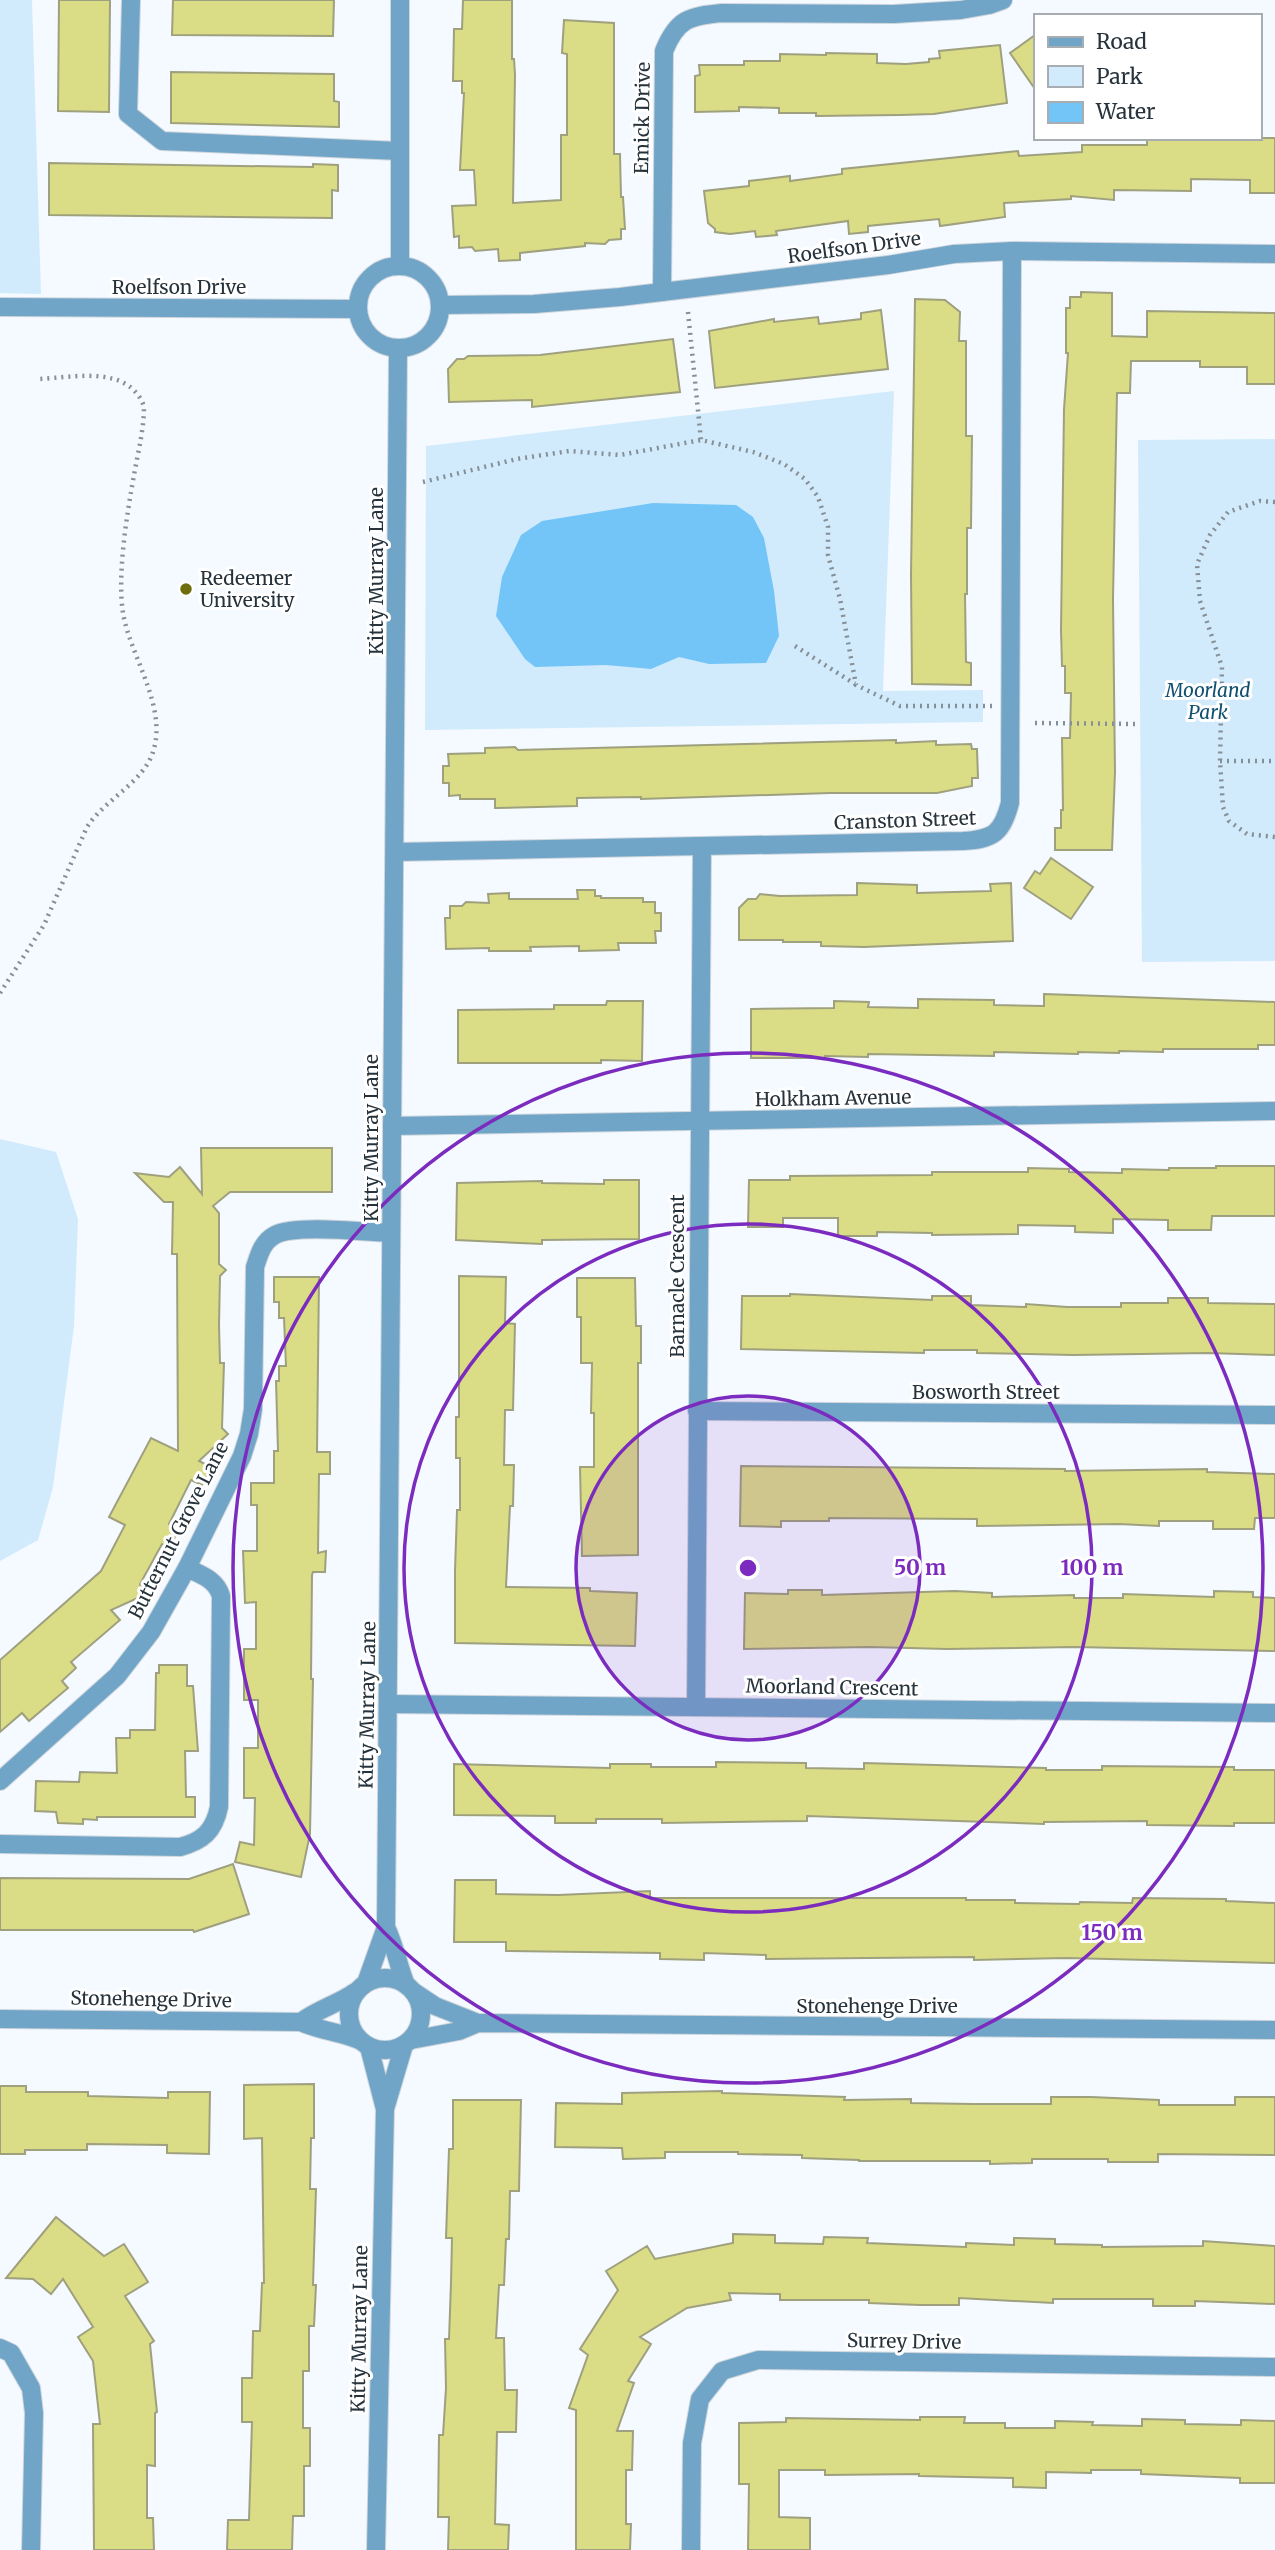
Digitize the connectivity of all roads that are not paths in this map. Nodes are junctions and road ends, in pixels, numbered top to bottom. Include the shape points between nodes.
1 (131, 0) edge
2 (400, 0) edge
3 (1003, 0) edge
4 (400, 151) junction
5 (1012, 251) junction
6 (1275, 254) edge
7 (400, 265) junction
8 (663, 292) junction
9 (440, 305) junction
10 (0, 307) edge
11 (357, 309) junction
12 (398, 349) junction
13 (702, 846) junction
14 (395, 852) junction
15 (1275, 1111) edge
16 (699, 1121) junction
17 (392, 1126) junction
18 (391, 1233) junction
19 (697, 1411) junction
20 (1275, 1415) edge
21 (187, 1568) junction
22 (388, 1704) junction
23 (696, 1707) junction
24 (1275, 1713) edge
25 (0, 1781) edge
26 (0, 1844) edge
27 (386, 1927) junction
28 (360, 1988) junction
29 (410, 1988) junction
30 (0, 2019) edge
31 (301, 2022) junction
32 (478, 2024) junction
33 (1275, 2030) edge
34 (407, 2042) junction
35 (364, 2043) junction
36 (385, 2109) junction
37 (0, 2348) edge
38 (1275, 2367) edge
39 (32, 2550) edge
40 (376, 2550) edge
41 (691, 2550) edge

1 - 4 street via 128,114 162,141
2 - 4 street
3 - 8 street, Emick Drive via 932,12 722,13 696,15 682,22 671,33 664,51
4 - 7 street
5 - 6 street, Roelfson Drive
5 - 8 street, Roelfson Drive via 954,254
5 - 13 street, Cranston Street via 1010,803 1006,819 998,832 982,839
7 - 9 street via 423,273 432,282
7 - 11 street via 374,273 365,283
8 - 9 street, Roelfson Drive via 534,304
9 - 12 street via 439,318 424,341
10 - 11 street, Roelfson Drive
11 - 12 street via 366,332
12 - 14 street, Kitty Murray Lane
13 - 14 street, Cranston Street
13 - 16 street, Barnacle Crescent
14 - 17 street, Kitty Murray Lane
15 - 16 street, Holkham Avenue
16 - 17 street, Holkham Avenue
16 - 19 street, Barnacle Crescent
17 - 18 street, Kitty Murray Lane
18 - 21 street, Butternut Grove Lane via 290,1230 273,1236 261,1248 255,1267 249,1434
18 - 22 street, Kitty Murray Lane
19 - 20 street, Bosworth Street
19 - 23 street, Barnacle Crescent
21 - 25 street, Butternut Grove Lane via 151,1632 117,1676
21 - 26 street via 211,1580 221,1596 216,1822 196,1842 180,1847
22 - 23 street, Moorland Crescent
22 - 27 street, Kitty Murray Lane
23 - 24 street, Moorland Crescent
27 - 28 street, Kitty Murray Lane
27 - 29 street, Kitty Murray Lane
28 - 29 street via 386,1978
28 - 31 street, Stonehenge Drive
28 - 35 street via 348,2012 353,2032
29 - 32 street, Stonehenge Drive via 435,2006
29 - 34 street via 421,2011 420,2022
30 - 31 street, Stonehenge Drive
31 - 35 street, Stonehenge Drive
32 - 33 street, Stonehenge Drive
32 - 34 street, Stonehenge Drive
34 - 35 street via 393,2050
34 - 36 street, Kitty Murray Lane
35 - 36 street, Kitty Murray Lane
36 - 40 street, Kitty Murray Lane
37 - 39 street via 11,2353 31,2388
38 - 41 street, Surrey Drive via 758,2360 722,2371 700,2399 692,2444

